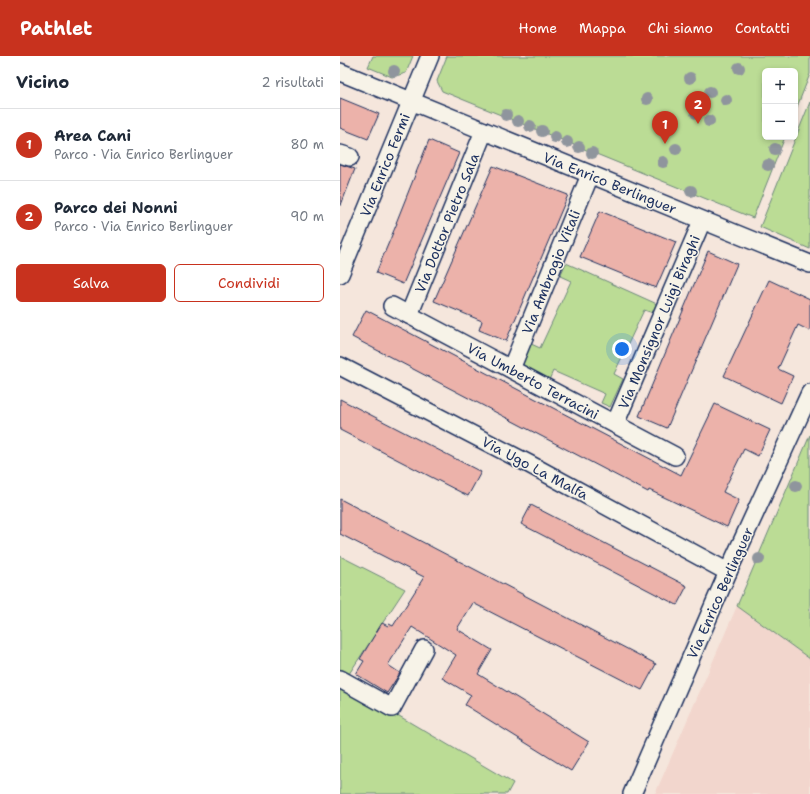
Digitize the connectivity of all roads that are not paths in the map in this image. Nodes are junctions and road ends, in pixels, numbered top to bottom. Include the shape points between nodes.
1 (430, 56) edge
2 (340, 72) edge
3 (411, 101) junction
4 (484, 132) junction
5 (590, 175) junction
6 (702, 221) junction
7 (810, 264) edge
8 (340, 274) edge
9 (392, 306) dead end
10 (409, 315) junction
11 (340, 366) edge
12 (510, 369) junction
13 (810, 393) edge
14 (615, 424) junction
15 (674, 456) dead end
16 (728, 572) junction
17 (424, 649) dead end
18 (340, 679) edge
19 (632, 794) edge

1 - 3 street, Via Enrico Fermi
2 - 3 street, Via Enrico Berlinguer
3 - 4 street, Via Enrico Berlinguer
3 - 8 street, Via Enrico Fermi
4 - 5 street, Via Enrico Berlinguer
4 - 10 street, Via Dottor Pietro Sala
5 - 6 street, Via Enrico Berlinguer
5 - 12 street, Via Ambrogio Vitali
6 - 7 street, Via Enrico Berlinguer
6 - 14 street, Via Monsignor Luigi Biraghi
9 - 10 street, Via Umberto Terracini
10 - 12 street, Via Umberto Terracini
11 - 16 street, Via Ugo La Malfa via 529,464
12 - 14 street, Via Umberto Terracini
13 - 16 street, Via Enrico Berlinguer
14 - 15 street, Via Umberto Terracini
16 - 19 street, Via Enrico Berlinguer
17 - 18 street via 392,708

